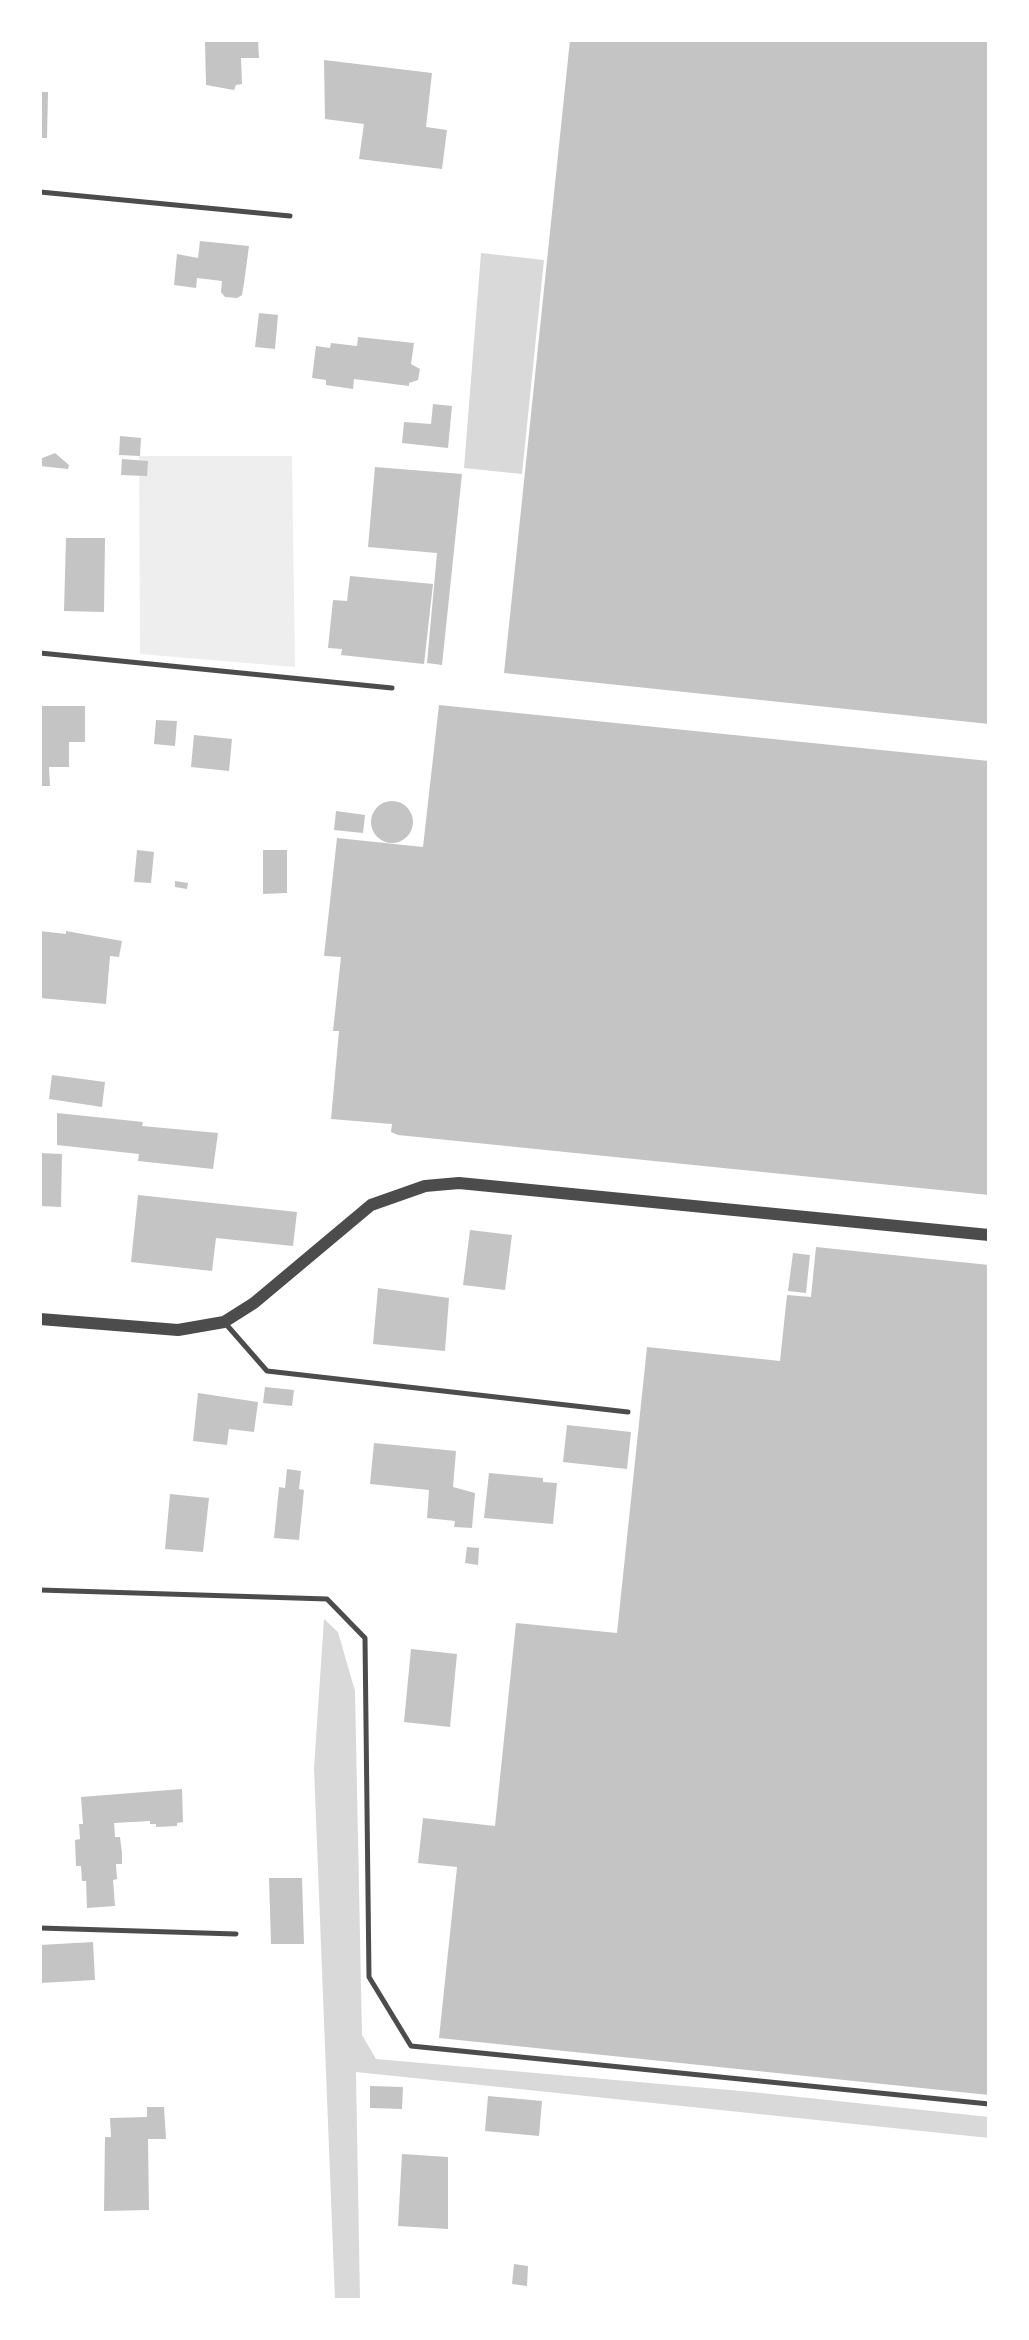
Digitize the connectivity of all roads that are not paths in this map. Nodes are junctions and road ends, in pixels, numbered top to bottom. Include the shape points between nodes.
1 (40, 192) edge
2 (290, 216) dead end
3 (40, 653) edge
4 (392, 688) dead end
5 (989, 1235) edge
6 (40, 1319) edge
7 (224, 1322) junction
8 (628, 1412) dead end
9 (40, 1590) edge
10 (40, 1928) edge
11 (236, 1934) dead end
12 (989, 2105) edge

1 - 2 lane
3 - 4 lane
5 - 7 street via 459,1183 425,1186 371,1205 254,1303
6 - 7 street via 178,1330
7 - 8 lane via 267,1371
9 - 12 lane via 327,1599 365,1638 369,1977 411,2046
10 - 11 lane

